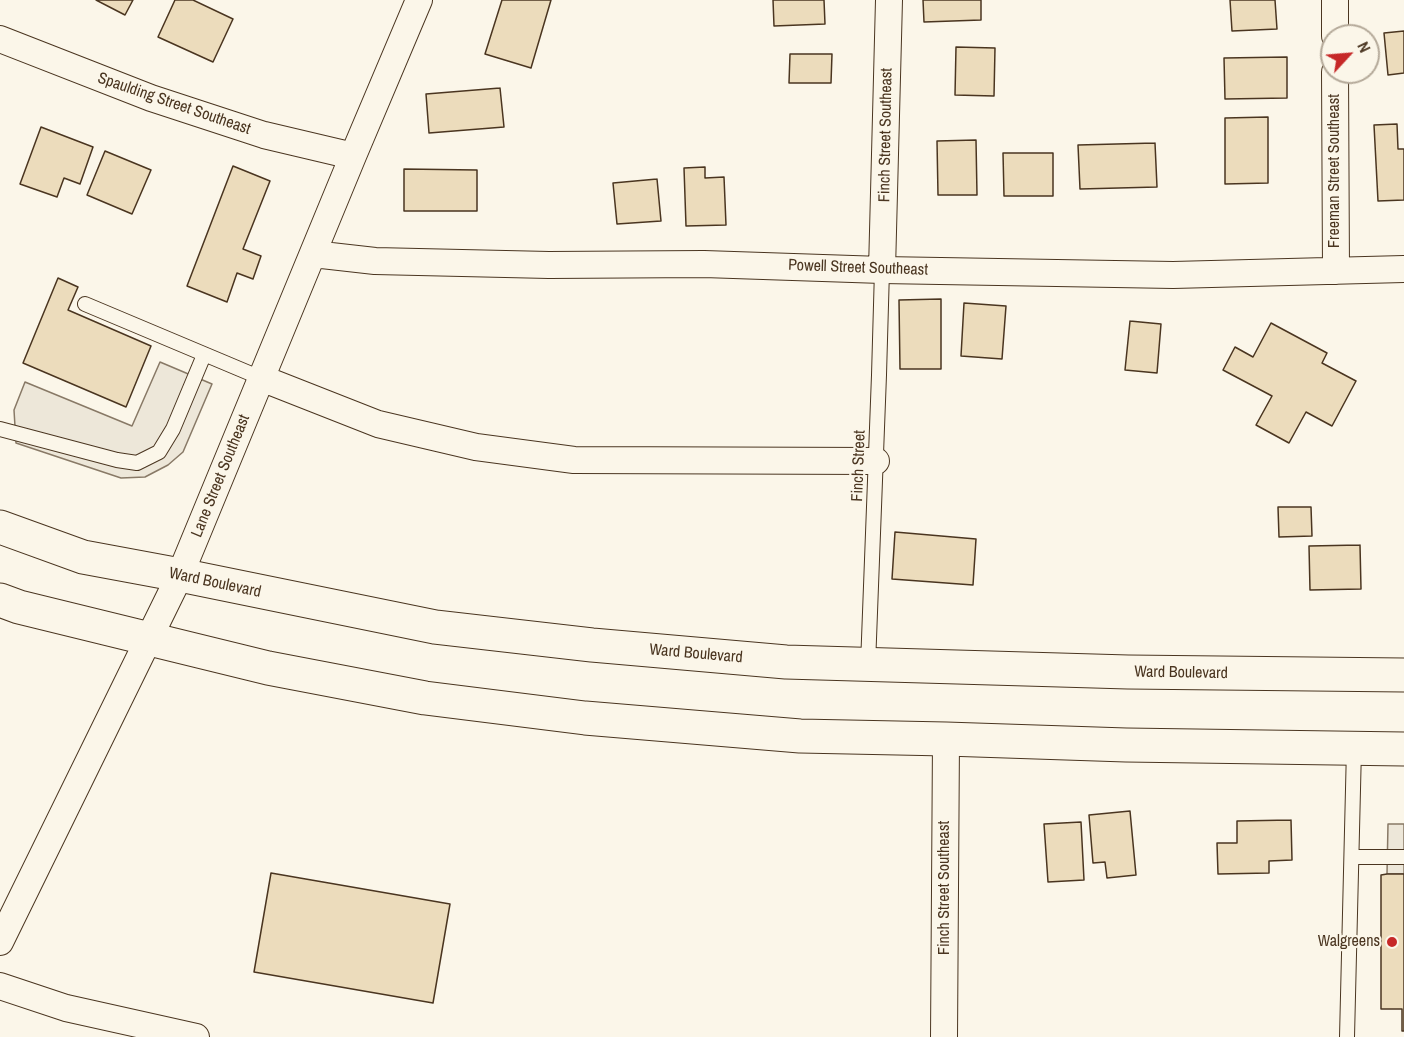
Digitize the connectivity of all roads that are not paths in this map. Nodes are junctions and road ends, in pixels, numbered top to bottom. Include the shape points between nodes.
1 (419, 0) edge
2 (889, 0) edge
3 (1335, 0) edge
4 (1335, 24) edge
5 (0, 39) edge
6 (1335, 84) edge
7 (353, 156) junction
8 (313, 254) junction
9 (1404, 269) edge
10 (882, 270) junction
11 (1336, 271) junction
12 (85, 304) dead end
13 (204, 355) junction
14 (261, 378) junction
15 (0, 429) edge
16 (876, 461) junction
17 (0, 527) edge
18 (180, 575) junction
19 (0, 600) edge
20 (150, 638) junction
21 (868, 664) junction
22 (1404, 675) edge
23 (946, 739) junction
24 (1354, 748) junction
25 (1404, 749) edge
26 (1352, 857) junction
27 (1404, 857) edge
28 (0, 942) edge
29 (0, 986) edge
30 (196, 1037) edge
31 (944, 1037) edge
32 (1347, 1037) edge

1 - 7 street, Lane Street Southeast
2 - 10 street, Finch Street Southeast
3 - 4 street
5 - 7 street, Spaulding Street Southeast via 151,98 264,135
6 - 11 street, Freeman Street Southeast
7 - 8 street, Lane Street Southeast
8 - 10 street, Powell Street Southeast via 375,261 549,266 704,264
8 - 14 street, Lane Street Southeast
9 - 11 street, Powell Street Southeast
10 - 11 street, Powell Street Southeast via 1173,275
10 - 16 lane, Finch Street
12 - 13 lane
13 - 14 lane
13 - 15 lane via 173,429 159,452 138,463
14 - 16 street via 378,423 498,450 574,460
14 - 18 street, Lane Street Southeast
16 - 21 lane, Finch Street
17 - 18 highway, Ward Boulevard via 83,557
18 - 20 street, Lane Street Southeast
18 - 21 highway, Ward Boulevard via 435,627 786,662
19 - 20 highway
20 - 23 highway via 268,668 424,699 585,718 800,736
20 - 28 street, Lane Street Southeast
21 - 22 highway, Ward Boulevard
23 - 24 highway
23 - 31 street, Finch Street Southeast
24 - 25 highway
24 - 26 lane
26 - 27 lane
26 - 32 lane
29 - 30 street via 66,1008

